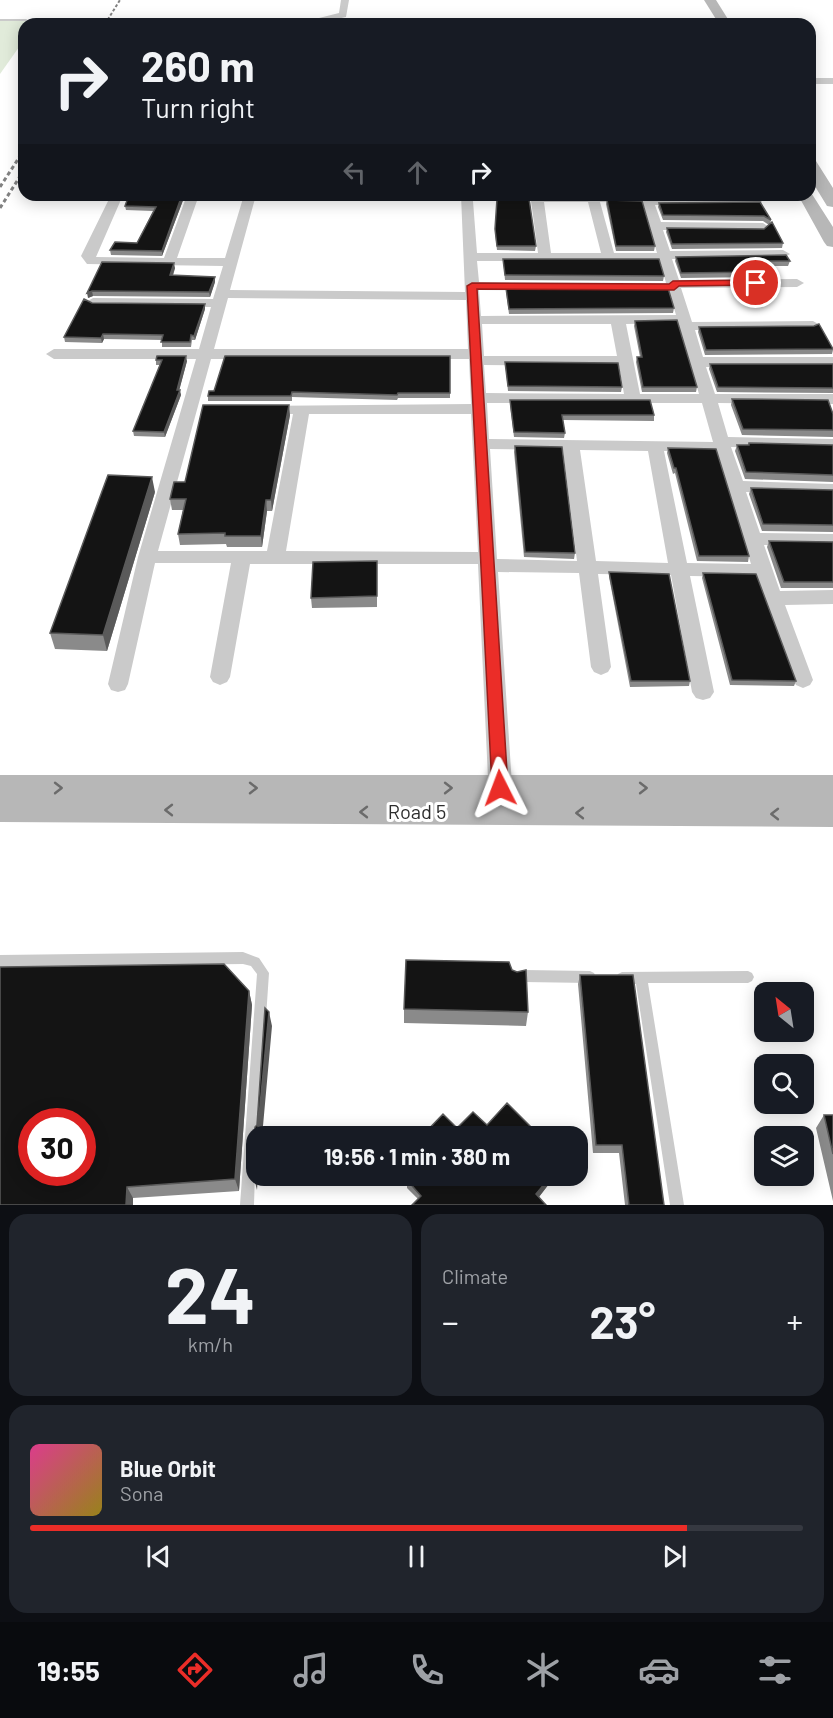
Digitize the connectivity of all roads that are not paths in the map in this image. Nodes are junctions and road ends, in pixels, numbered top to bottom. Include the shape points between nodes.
1 (345, 0) edge
2 (696, 0) edge
3 (710, 0) edge
4 (329, 18) edge
5 (706, 18) edge
6 (721, 18) edge
7 (0, 20) edge
8 (18, 20) edge
9 (816, 81) edge
10 (833, 81) edge
11 (816, 177) edge
12 (114, 201) edge
13 (191, 201) edge
14 (248, 201) edge
15 (467, 201) edge
16 (537, 201) edge
17 (594, 201) edge
18 (648, 201) joint
19 (809, 201) edge
20 (756, 202) edge
21 (833, 202) edge
22 (656, 226) junction
23 (763, 227) edge
24 (833, 242) edge
25 (783, 254) edge
26 (545, 256) junction
27 (608, 256) junction
28 (665, 256) junction
29 (470, 257) junction
30 (168, 262) junction
31 (231, 262) junction
32 (797, 283) dead end
33 (674, 285) junction
34 (472, 291) junction
35 (221, 299) junction
36 (93, 302) edge
37 (474, 320) junction
38 (618, 320) junction
39 (685, 323) junction
40 (813, 325) edge
41 (54, 354) dead end
42 (205, 354) junction
43 (476, 357) junction
44 (626, 361) junction
45 (697, 362) junction
46 (833, 362) edge
47 (633, 399) junction
48 (708, 399) junction
49 (833, 399) edge
50 (478, 404) junction
51 (246, 408) edge
52 (302, 409) junction
53 (481, 444) junction
54 (723, 444) junction
55 (833, 444) edge
56 (571, 445) junction
57 (655, 446) junction
58 (736, 486) junction
59 (833, 489) edge
60 (753, 539) junction
61 (833, 540) edge
62 (147, 557) junction
63 (242, 558) junction
64 (275, 558) junction
65 (487, 562) junction
66 (587, 567) junction
67 (679, 568) junction
68 (763, 571) junction
69 (833, 597) edge
70 (773, 598) junction
71 (601, 667) dead end
72 (220, 677) dead end
73 (803, 680) dead end
74 (118, 684) dead end
75 (703, 692) dead end
76 (0, 788) edge
77 (833, 788) edge
78 (501, 800) junction
79 (0, 809) edge
80 (833, 814) edge
81 (0, 961) edge
82 (748, 977) dead end
83 (515, 978) edge
84 (641, 978) junction
85 (247, 1205) edge
86 (677, 1205) edge

1 - 4 street via 344,15
2 - 5 street
3 - 6 street
7 - 8 lane
9 - 10 street
11 - 21 street
12 - 30 street via 88,256 92,261
13 - 30 street
14 - 31 street
15 - 29 street
16 - 26 street
17 - 27 street
18 - 20 street
18 - 22 street
19 - 24 street
22 - 23 street
22 - 28 street
25 - 28 street
26 - 27 street
26 - 29 street
27 - 28 street
28 - 33 street
29 - 34 street
30 - 31 street
31 - 35 street
32 - 33 street
33 - 34 street
33 - 39 street
34 - 35 street
34 - 37 street
35 - 36 street
35 - 42 street
37 - 38 street
37 - 43 street
38 - 39 street
38 - 44 street
39 - 40 street
39 - 45 street
41 - 42 street
42 - 43 street
42 - 62 street via 195,408
43 - 44 street
43 - 50 street
44 - 47 street
45 - 46 street
45 - 48 street
47 - 48 street
47 - 50 street
48 - 49 street
48 - 54 street
50 - 52 street
50 - 53 street
51 - 52 street
52 - 64 street
53 - 56 street
53 - 65 street
54 - 55 street
54 - 57 street
54 - 58 street
56 - 57 street
56 - 66 street
57 - 67 street
58 - 59 street
58 - 60 street
60 - 61 street
60 - 68 street
62 - 63 street
62 - 74 street
63 - 64 street
63 - 72 street
64 - 65 street
65 - 66 street
65 - 78 street
66 - 67 street
66 - 71 street
67 - 68 street
67 - 75 street
68 - 70 street
69 - 70 street
70 - 73 street
76 -> 78 street, Road 5
78 -> 77 street, Road 5
78 -> 79 street, Road 5
80 -> 78 street, Road 5
81 - 85 lane via 243,958 255,962 263,973
82 - 84 lane
83 - 84 lane
84 - 86 lane

